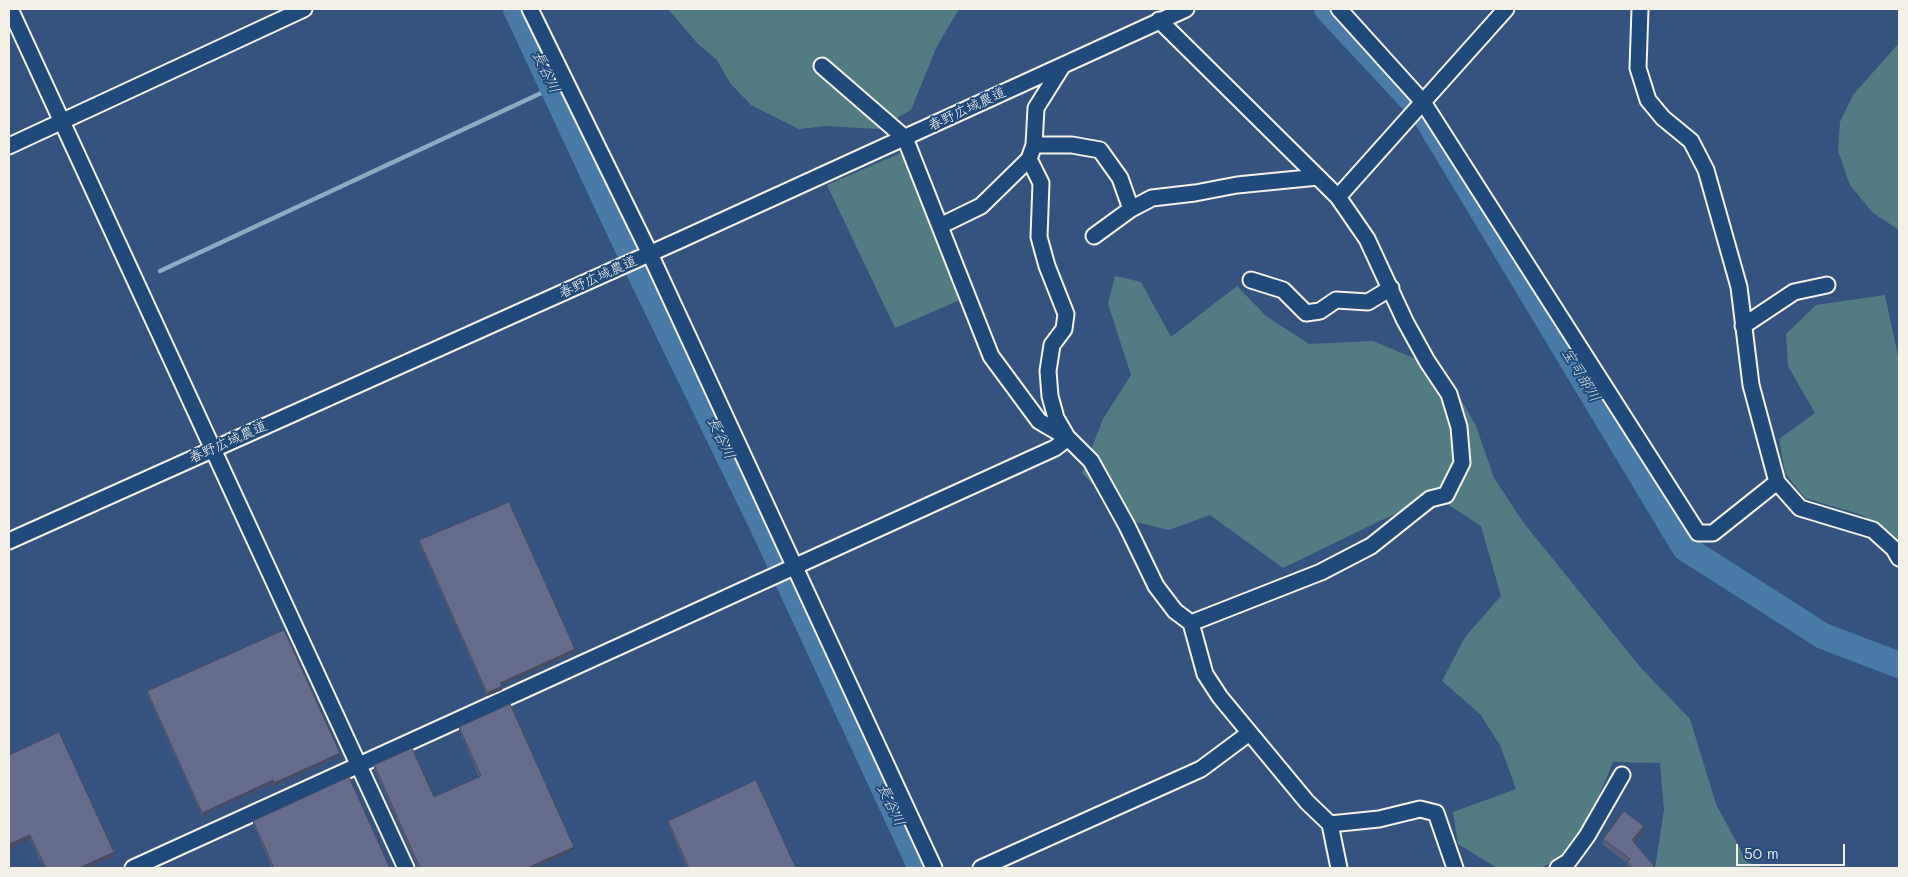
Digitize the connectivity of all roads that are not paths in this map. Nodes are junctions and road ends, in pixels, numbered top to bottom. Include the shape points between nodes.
1 (10, 9) edge
2 (304, 9) edge
3 (530, 9) edge
4 (1186, 9) edge
5 (1339, 9) edge
6 (1506, 9) edge
7 (1640, 9) edge
8 (1159, 20) junction
9 (1063, 65) junction
10 (822, 66) dead end
11 (1423, 102) junction
12 (62, 121) junction
13 (906, 138) junction
14 (9, 146) edge
15 (1032, 152) junction
16 (1318, 177) junction
17 (1338, 197) junction
18 (1131, 209) junction
19 (940, 226) junction
20 (1094, 236) dead end
21 (650, 254) junction
22 (1252, 280) dead end
23 (1827, 286) dead end
24 (1391, 288) junction
25 (1743, 326) junction
26 (1068, 438) junction
27 (214, 448) junction
28 (1777, 482) junction
29 (9, 542) edge
30 (1899, 558) edge
31 (787, 570) junction
32 (1191, 623) junction
33 (1248, 734) junction
34 (358, 764) junction
35 (1622, 775) dead end
36 (1330, 824) junction
37 (1457, 867) edge
38 (133, 868) edge
39 (406, 868) edge
40 (934, 868) edge
41 (981, 868) edge
42 (1338, 868) edge
43 (1558, 868) edge

1 - 12 street
2 - 12 street
3 - 21 street
4 - 8 street, 春野広域農道
5 - 11 street
6 - 11 street
7 - 25 street via 1638,68 1648,100 1662,118 1691,141 1706,170 1739,287
8 - 9 street, 春野広域農道
8 - 16 street
9 - 13 street, 春野広域農道
9 - 15 street via 1036,108
10 - 13 street
11 - 17 street
11 - 28 street via 1698,533 1713,533
12 - 14 street
12 - 27 street
13 - 19 street
13 - 21 street, 春野広域農道
15 - 18 street via 1072,145 1100,150 1120,178
15 - 19 street via 981,206
15 - 26 street via 1041,183 1039,237 1066,314 1064,329 1052,345 1048,371 1056,418
16 - 17 street
16 - 18 street via 1152,198
17 - 24 street via 1367,239
18 - 20 street
19 - 26 street via 991,356 1039,421
21 - 27 street, 春野広域農道
21 - 31 street
22 - 24 street via 1283,290 1306,313 1320,311 1336,300 1368,302
23 - 25 street via 1794,292
24 - 32 street via 1405,321 1449,394 1459,427 1462,463 1446,495 1430,499 1371,546 1321,572
25 - 28 street via 1751,385
26 - 31 street via 1055,448
26 - 32 street via 1091,461 1156,586 1175,611
27 - 29 street, 春野広域農道
27 - 34 street
28 - 30 street via 1800,508 1873,530
31 - 34 street
31 - 40 street
32 - 33 street via 1205,674
33 - 36 street
33 - 41 street via 1200,769
34 - 38 street
34 - 39 street
35 - 43 street via 1587,836 1568,862
36 - 37 street via 1379,819 1420,809 1436,813
36 - 42 street

